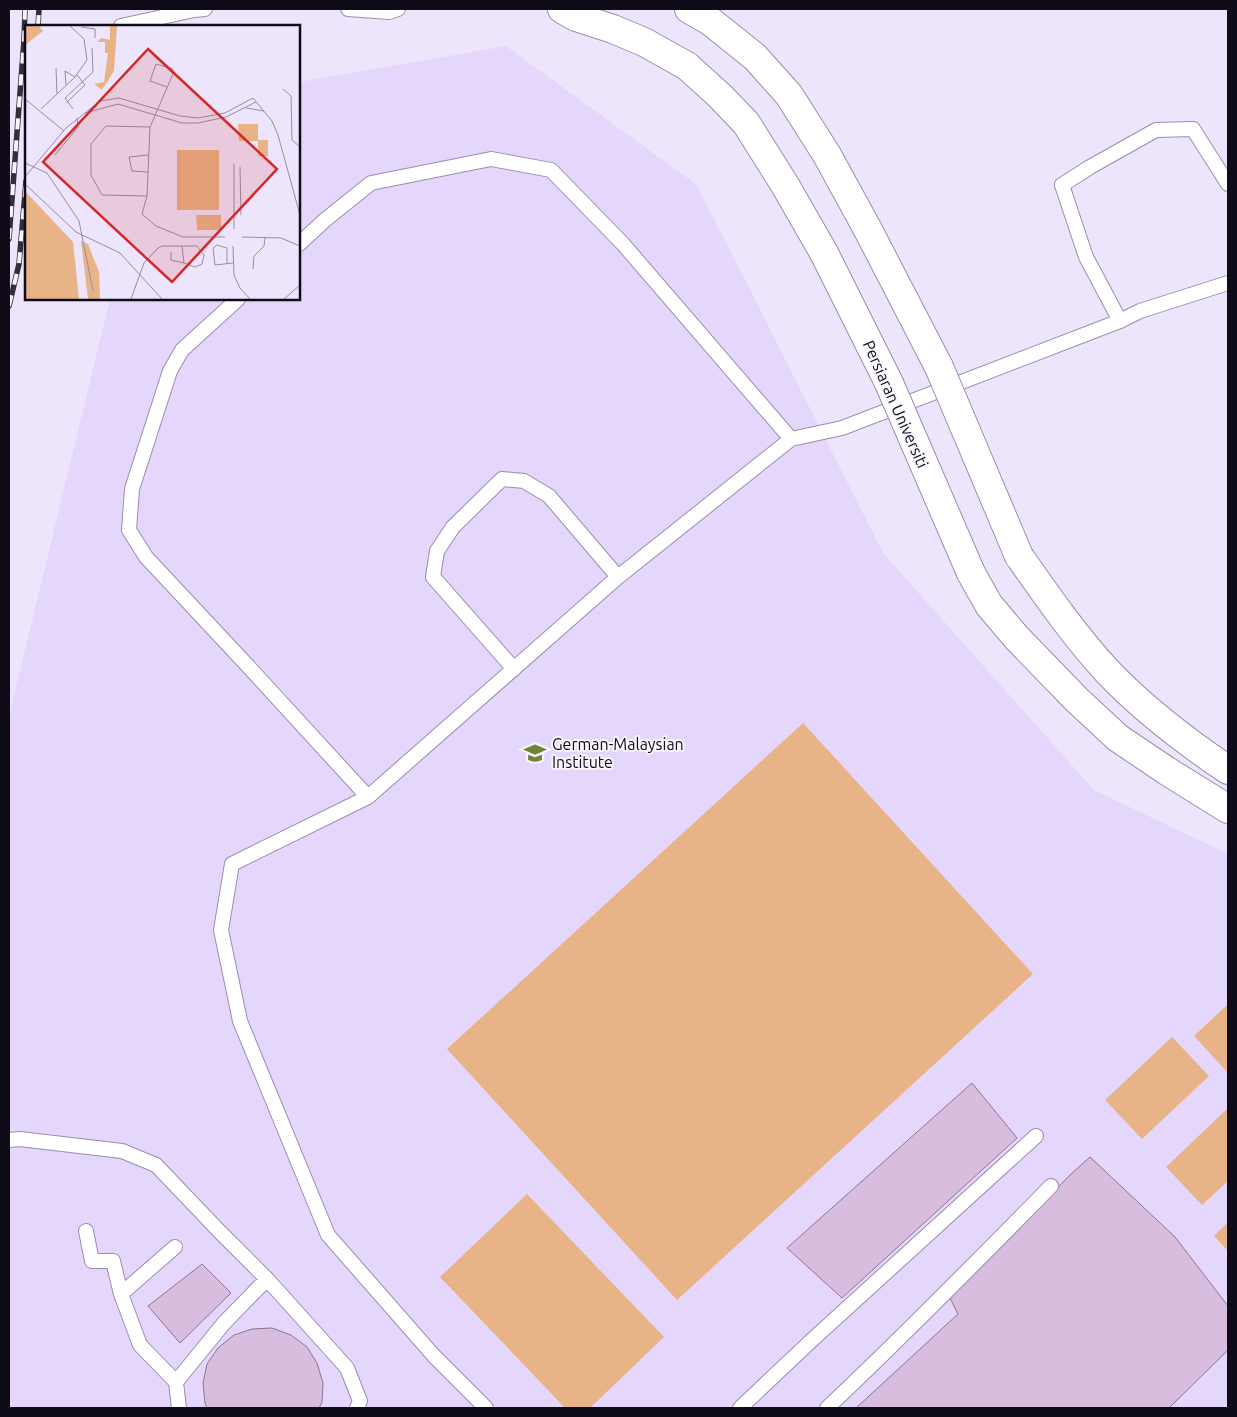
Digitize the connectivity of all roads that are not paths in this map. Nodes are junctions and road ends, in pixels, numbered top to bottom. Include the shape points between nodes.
1 (204, 9) edge
2 (348, 9) edge
3 (398, 9) edge
4 (562, 9) edge
5 (689, 9) edge
6 (126, 25) edge
7 (1228, 184) edge
8 (300, 243) edge
9 (1228, 283) edge
10 (237, 300) edge
11 (1120, 321) junction
12 (792, 439) junction
13 (618, 577) junction
14 (514, 668) junction
15 (1228, 770) edge
16 (368, 797) junction
17 (1228, 809) edge
18 (1036, 1136) dead end
19 (9, 1140) edge
20 (1051, 1186) dead end
21 (86, 1231) dead end
22 (174, 1247) dead end
23 (267, 1280) junction
24 (121, 1294) junction
25 (176, 1382) junction
26 (179, 1408) edge
27 (357, 1408) edge
28 (486, 1408) edge
29 (740, 1408) edge
30 (826, 1408) edge

1 - 6 lane
2 - 3 lane via 389,12
4 - 17 street, Persiaran Universiti, bridge via 644,42 687,66 746,123 824,253 889,383 971,573 989,605 1076,699 1118,738
5 - 15 street, bridge via 710,21 755,57 789,96 827,155 939,367 1019,556 1061,616 1108,672 1148,710 1189,744
7 - 11 lane via 1193,129 1156,130 1062,185 1086,257
8 - 12 lane via 371,183 491,159 551,170 623,244
9 - 11 lane via 1140,311
10 - 16 lane via 182,350 170,371 132,489 129,530 146,557
11 - 12 lane via 842,428
12 - 13 lane
13 - 14 lane
13 - 14 lane via 549,496 524,481 502,479 453,527 437,551 433,576
14 - 16 lane
16 - 28 lane via 232,864 221,930 240,1021 328,1235 434,1356
18 - 29 lane
19 - 23 lane via 122,1151 156,1165
20 - 30 lane
21 - 24 lane via 92,1261 113,1261
22 - 24 lane
23 - 25 lane via 224,1323
23 - 27 lane via 347,1368 360,1402
24 - 25 lane via 140,1344
25 - 26 lane

